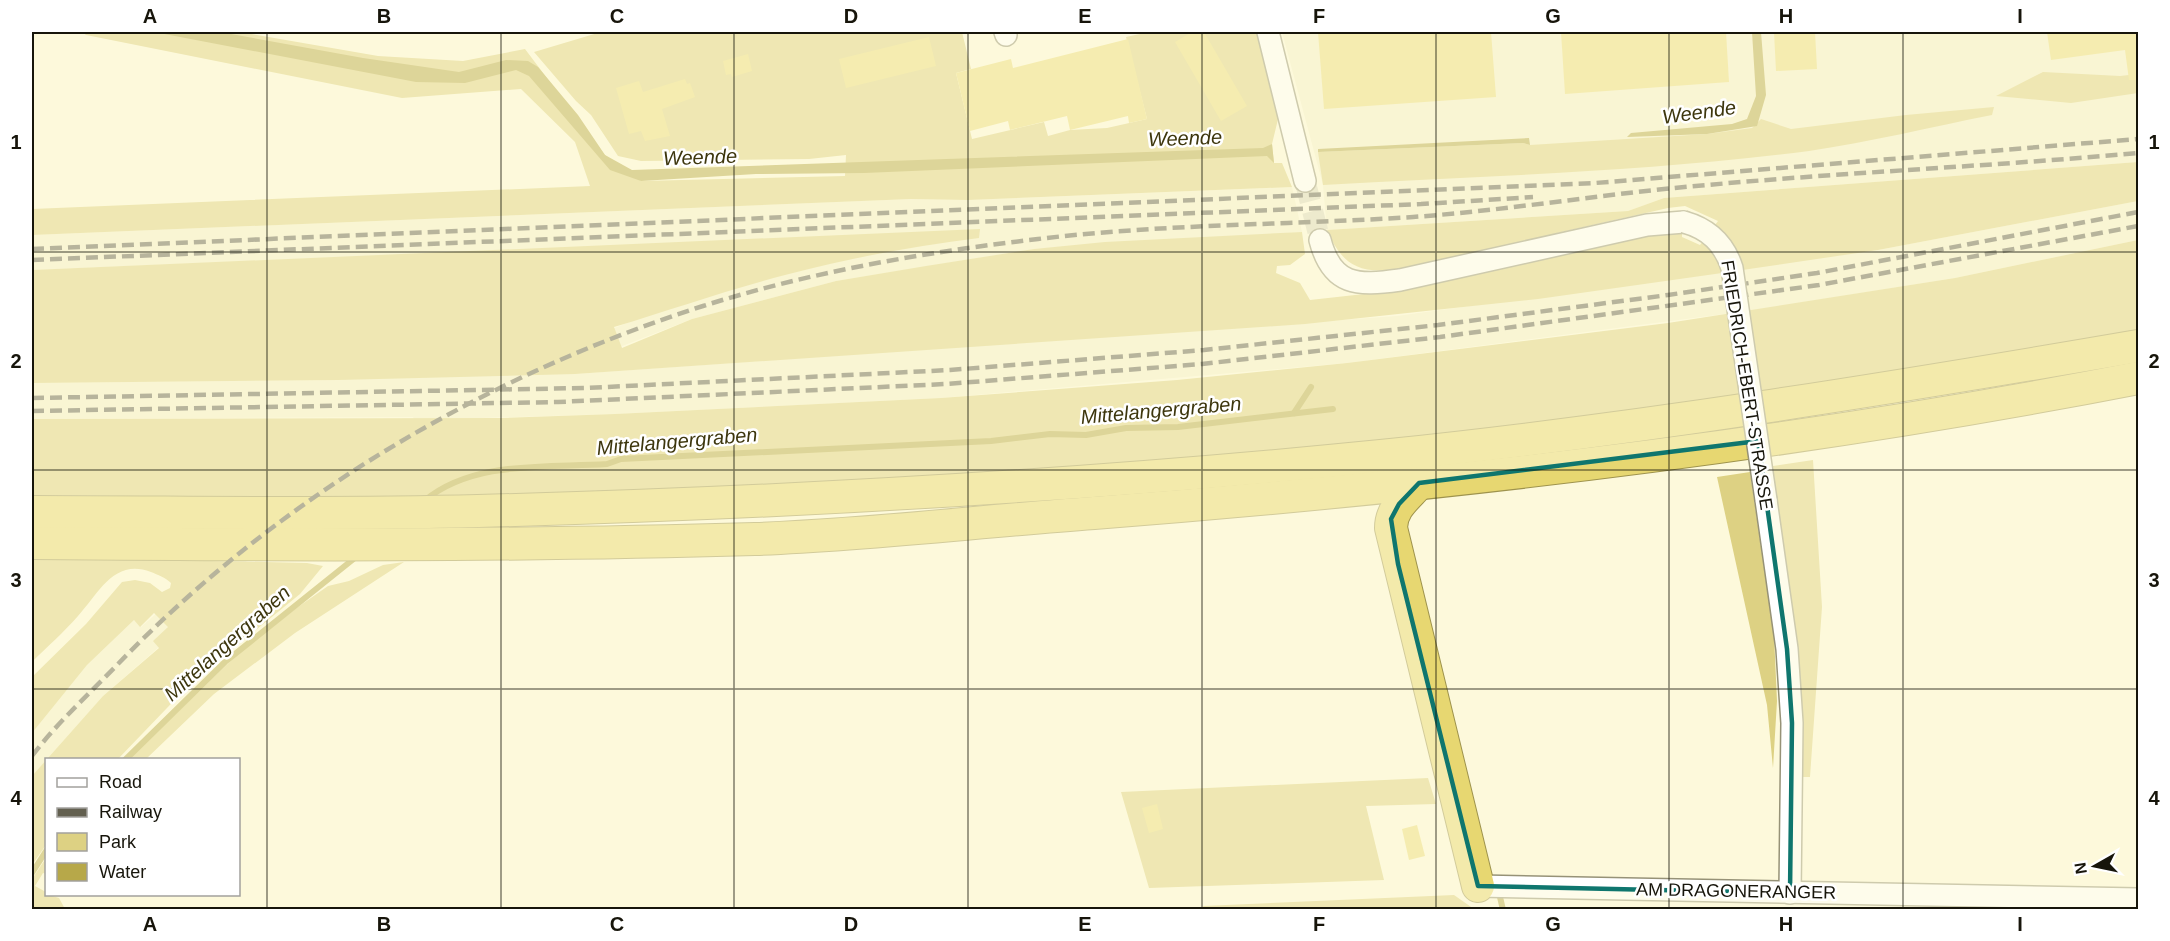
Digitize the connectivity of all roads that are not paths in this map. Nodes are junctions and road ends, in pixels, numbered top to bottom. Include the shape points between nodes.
1 (1268, 32) edge
2 (1305, 181) tunnel mouth
3 (1320, 240) tunnel mouth
4 (2139, 346) edge
5 (2139, 378) edge
6 (1419, 483) junction
7 (32, 513) edge
8 (32, 543) edge
9 (1478, 886) joint
10 (1790, 893) junction
11 (2139, 899) edge

1 - 2 street
3 - 10 street, FRIEDRICH-EBERT-STRASSE, bridge via 1335,272 1371,284 1647,225 1684,222 1718,241 1732,268 1787,649 1792,723
4 - 7 highway via 1711,416 1380,456 1161,476 723,503 474,511
5 - 6 highway via 1788,437
6 - 8 highway via 1175,507 759,539 332,545
6 - 9 highway via 1399,504 1391,528
9 - 10 street, AM DRAGONERANGER
10 - 11 street, AM DRAGONERANGER

